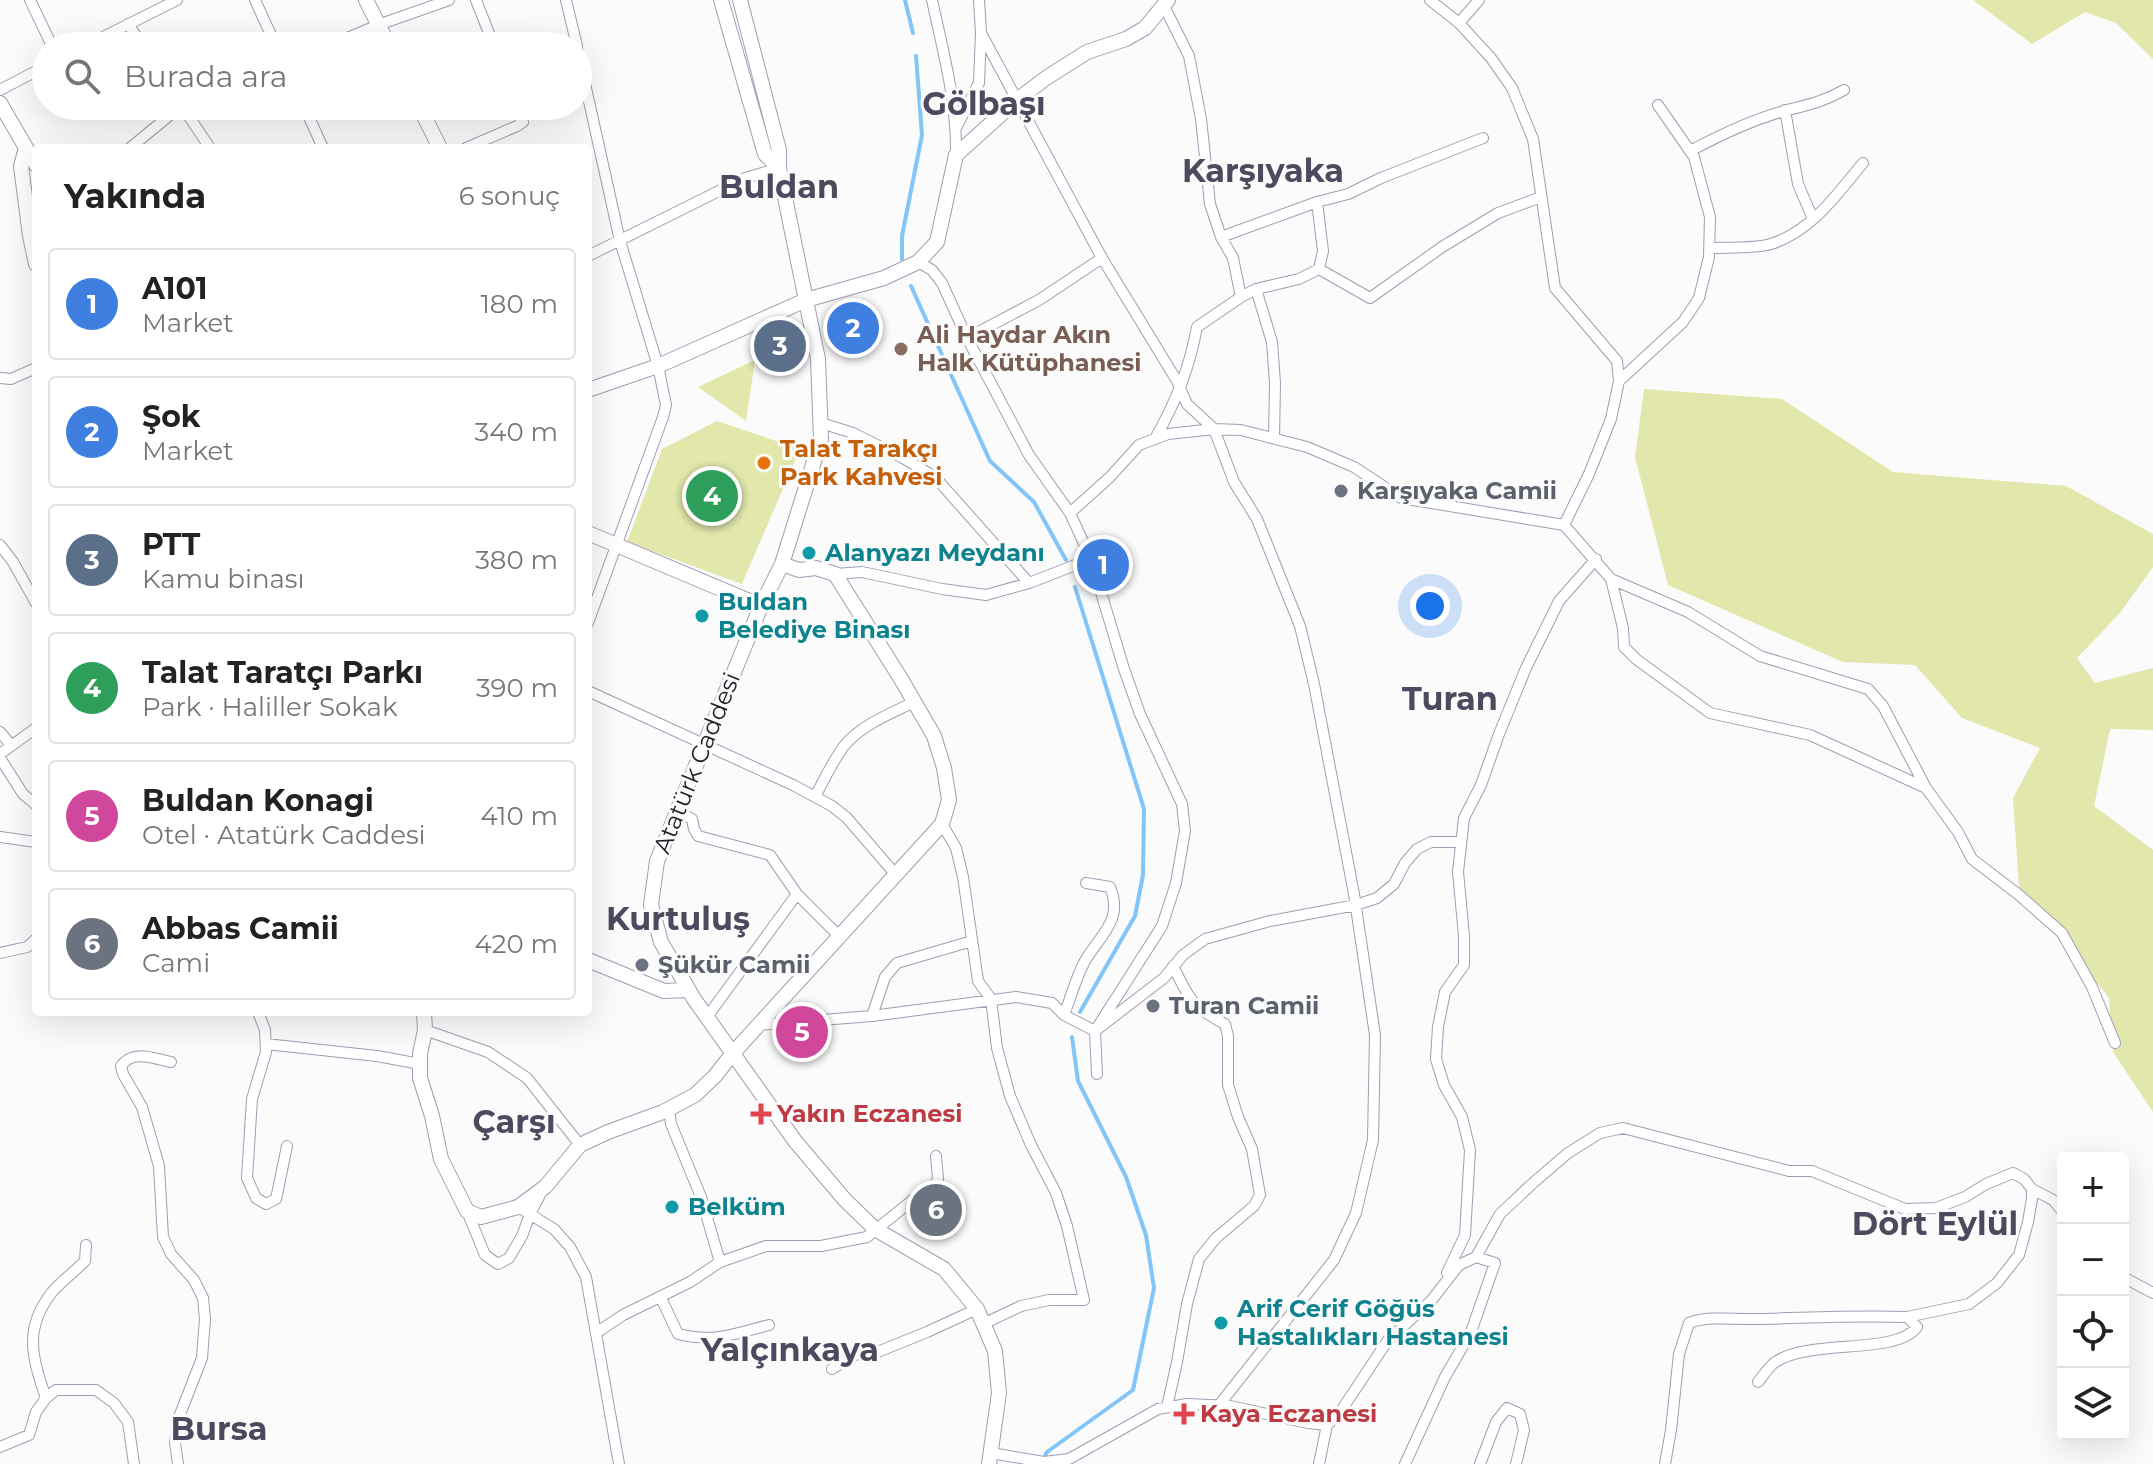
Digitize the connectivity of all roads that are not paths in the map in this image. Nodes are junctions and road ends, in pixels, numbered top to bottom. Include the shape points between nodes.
1 (30, 0) edge
2 (177, 0) edge
3 (255, 0) edge
4 (366, 0) edge
5 (449, 0) edge
6 (476, 0) edge
7 (566, 0) edge
8 (721, 0) edge
9 (740, 0) edge
10 (932, 0) edge
11 (979, 0) edge
12 (1430, 0) edge
13 (1479, 0) edge
14 (1165, 2) edge
15 (1459, 23) junction
16 (128, 24) junction
17 (378, 25) junction
18 (45, 32) edge
19 (112, 32) edge
20 (133, 32) edge
21 (270, 32) edge
22 (361, 32) edge
23 (382, 32) edge
24 (489, 32) edge
25 (574, 32) edge
26 (981, 33) junction
27 (32, 73) edge
28 (0, 90) edge
29 (1844, 90) dead end
30 (1017, 100) junction
31 (0, 103) edge
32 (1658, 105) dead end
33 (1785, 110) junction
34 (592, 115) edge
35 (169, 120) edge
36 (191, 120) edge
37 (310, 120) edge
38 (426, 120) edge
39 (522, 120) edge
40 (956, 128) junction
41 (1483, 138) dead end
42 (136, 144) edge
43 (207, 144) edge
44 (321, 144) edge
45 (438, 144) edge
46 (475, 144) edge
47 (26, 148) junction
48 (1690, 151) junction
49 (956, 155) junction
50 (32, 158) edge
51 (1863, 163) dead end
52 (779, 168) junction
53 (1541, 197) junction
54 (1317, 202) junction
55 (1813, 219) junction
56 (1221, 237) junction
57 (620, 241) junction
58 (32, 245) edge
59 (1710, 248) junction
60 (592, 254) edge
61 (1102, 258) junction
62 (918, 262) junction
63 (1319, 269) junction
64 (1256, 289) junction
65 (1241, 297) junction
66 (806, 300) junction
67 (967, 338) junction
68 (658, 366) junction
69 (32, 370) edge
70 (0, 378) edge
71 (1619, 381) junction
72 (1179, 387) junction
73 (592, 389) edge
74 (821, 423) junction
75 (1214, 429) junction
76 (1274, 438) junction
77 (1155, 439) junction
78 (1070, 513) junction
79 (1564, 525) junction
80 (592, 535) edge
81 (0, 545) edge
82 (617, 546) junction
83 (1091, 559) junction
84 (1596, 559) junction
85 (782, 564) junction
86 (835, 574) junction
87 (1611, 579) junction
88 (1029, 583) junction
89 (32, 596) edge
90 (761, 606) junction
91 (592, 612) edge
92 (592, 693) edge
93 (914, 702) junction
94 (32, 731) edge
95 (0, 732) edge
96 (11, 745) junction
97 (704, 745) junction
98 (0, 756) edge
99 (1926, 788) junction
100 (815, 797) junction
101 (32, 802) edge
102 (677, 811) junction
103 (942, 824) junction
104 (0, 837) edge
105 (32, 841) edge
106 (1460, 842) junction
107 (896, 875) junction
108 (1086, 883) dead end
109 (797, 894) junction
110 (1356, 905) junction
111 (840, 937) junction
112 (972, 941) junction
113 (32, 943) edge
114 (0, 953) edge
115 (592, 962) edge
116 (1173, 966) junction
117 (688, 990) junction
118 (991, 999) junction
119 (1064, 1015) junction
120 (260, 1016) edge
121 (872, 1016) junction
122 (707, 1017) junction
123 (423, 1018) edge
124 (759, 1025) junction
125 (1095, 1031) junction
126 (2115, 1043) dead end
127 (266, 1044) junction
128 (730, 1049) junction
129 (171, 1062) dead end
130 (420, 1064) junction
131 (1097, 1074) dead end
132 (669, 1109) junction
133 (580, 1145) junction
134 (287, 1146) dead end
135 (936, 1156) dead end
136 (2032, 1189) junction
137 (2057, 1205) edge
138 (524, 1210) junction
139 (467, 1211) junction
140 (875, 1229) junction
141 (86, 1245) dead end
142 (1476, 1257) junction
143 (720, 1262) junction
144 (2129, 1280) edge
145 (1439, 1290) junction
146 (2153, 1293) edge
147 (661, 1298) junction
148 (977, 1309) junction
149 (1907, 1317) junction
150 (983, 1324) junction
151 (769, 1325) dead end
152 (596, 1333) junction
153 (832, 1369) dead end
154 (1758, 1382) dead end
155 (46, 1398) junction
156 (1219, 1405) junction
157 (1167, 1407) junction
158 (1327, 1425) junction
159 (0, 1447) edge
160 (988, 1460) edge
161 (134, 1464) edge
162 (178, 1464) edge
163 (619, 1464) edge
164 (1319, 1464) edge
165 (1405, 1464) edge
166 (1480, 1464) edge
167 (1516, 1464) edge
168 (1665, 1464) edge

1 - 18 street
2 - 16 street
3 - 21 street
4 - 17 street
5 - 17 street
6 - 24 street
7 - 25 street
8 - 52 street via 765,154
9 - 52 street, Atatürk Caddesi via 779,150
10 - 40 street
11 - 26 street
12 - 15 street
13 - 15 street
14 - 30 street via 1145,28 1087,52
14 - 56 street via 1189,56 1210,204
15 - 53 street via 1512,88 1533,139
16 - 19 street
16 - 20 street
17 - 22 street
17 - 23 street
26 - 30 street
26 - 40 street via 979,83
27 - 28 street
29 - 33 street
30 - 49 street
30 - 61 street
31 - 47 street
32 - 48 street
33 - 48 street
33 - 55 street via 1798,184
34 - 57 street
35 - 42 street
36 - 43 street
37 - 44 street
38 - 45 street
39 - 46 street
40 - 49 street
41 - 54 street
47 - 50 street
47 - 58 street via 21,166
48 - 59 street via 1710,217
49 - 62 street via 937,242
51 - 55 street
52 - 57 street via 745,178
52 - 66 street, Atatürk Caddesi
53 - 63 street via 1498,213 1370,298
53 - 71 street via 1555,288 1617,361
54 - 56 street
54 - 63 street via 1323,251
55 - 59 street via 1769,245
56 - 65 street via 1233,258
57 - 60 street
57 - 68 street
59 - 71 street via 1699,298 1683,322
61 - 67 street via 1039,300
61 - 72 street
62 - 66 street via 884,278
62 - 67 street via 942,283
63 - 64 street
64 - 65 street
64 - 76 street via 1272,342
65 - 72 street via 1197,327
66 - 68 street
66 - 74 street, Atatürk Caddesi via 818,359
67 - 78 street via 1029,455
68 - 73 street
68 - 82 street via 666,405
69 - 70 street
71 - 79 street via 1611,419
72 - 75 street via 1187,404
72 - 77 street
74 - 85 street, Atatürk Caddesi via 821,439
74 - 88 street via 853,433 935,477
75 - 76 street
75 - 77 street
75 - 110 street via 1300,626
76 - 79 street via 1354,467 1401,498
77 - 78 street via 1139,445
78 - 83 street
79 - 84 street
80 - 82 street
81 - 89 street
82 - 90 street
82 - 91 street
83 - 88 street
83 - 125 street via 1140,714 1182,804 1185,831 1162,926
84 - 87 street
84 - 106 street via 1559,601 1526,668 1464,818
85 - 86 street
85 - 90 street, Atatürk Caddesi
86 - 88 street via 862,572 986,595
86 - 93 street
87 - 99 street via 1688,612 1760,656 1868,689 1883,706
87 - 99 street via 1624,647 1710,713 1810,735
90 - 97 street, Atatürk Caddesi
92 - 97 street
93 - 100 street via 867,726 846,744
93 - 103 street via 934,736 944,768 949,800
94 - 96 street
95 - 96 street
96 - 98 street
97 - 100 street
97 - 102 street, Atatürk Caddesi
98 - 101 street
99 - 126 street via 1972,859 2062,933
100 - 107 street via 847,818
102 - 109 street via 692,819 698,836 770,855
102 - 117 street, Atatürk Caddesi via 657,861 651,905 661,942
103 - 107 street
103 - 112 street via 956,848
104 - 105 street
106 - 110 street via 1431,842 1417,849 1394,884 1377,898
106 - 145 street via 1464,965 1445,992 1436,1059 1462,1117 1470,1150 1465,1235
107 - 111 street
108 - 119 street via 1110,887 1116,901 1109,927 1085,961
109 - 111 street
109 - 122 street
110 - 116 street via 1205,939
110 - 156 street via 1375,1035 1373,1140 1356,1213 1334,1260
111 - 124 street
112 - 118 street via 978,981
112 - 121 street via 897,963 885,977
113 - 114 street
115 - 117 street via 664,991
116 - 125 street
116 - 157 street via 1190,1000 1225,1024 1228,1085 1252,1149 1260,1195 1199,1259
117 - 122 street, Atatürk Caddesi
118 - 119 street via 1052,1003
118 - 121 street
118 - 150 street via 1010,1096 1056,1193 1084,1300 1021,1306
119 - 125 street
120 - 127 street
121 - 124 street
122 - 128 street, Atatürk Caddesi
123 - 130 street
123 - 133 street via 527,1078
124 - 128 street
125 - 131 street
127 - 130 street
127 - 134 street via 252,1099 247,1178 256,1198 266,1204 276,1199
128 - 132 street via 715,1076
128 - 140 street, Atatürk Caddesi via 795,1141
129 - 162 street via 136,1056 121,1066 142,1107 159,1166 163,1237 203,1298 202,1358 179,1417
130 - 139 street via 441,1159
132 - 133 street
132 - 143 street
133 - 138 street
135 - 140 street via 934,1186
136 - 137 street
136 - 142 street via 2013,1173 1936,1208 1905,1209 1812,1171 1749,1162 1623,1128 1600,1133 1533,1183 1500,1214
136 - 149 street via 2019,1255 1997,1283 1969,1304
138 - 139 street via 481,1217
138 - 139 street via 522,1236 509,1258 498,1264 485,1255
138 - 152 street via 570,1247 586,1277
140 - 143 street via 858,1239 821,1246 766,1246
140 - 148 street, Atatürk Caddesi via 944,1269
141 - 155 street via 85,1261 43,1306 31,1339
142 - 145 street via 1459,1265
142 - 165 street via 1495,1263 1481,1304
143 - 147 street
144 - 146 street
145 - 158 street via 1388,1340
147 - 151 street via 678,1334 721,1338
147 - 152 street
148 - 150 street, Atatürk Caddesi
148 - 153 street via 880,1351 853,1355
149 - 154 street via 1917,1327 1911,1335 1803,1352 1775,1362
149 - 168 street via 1703,1318 1689,1323 1679,1354
150 - 160 street, Atatürk Caddesi via 995,1351 999,1393
152 - 163 street
155 - 159 street via 29,1435
155 - 161 street via 56,1390 96,1390 114,1403 128,1422
156 - 157 street
156 - 158 street
157 - 160 street via 1069,1459
158 - 164 street
166 - 167 street via 1507,1408 1520,1414 1524,1430

